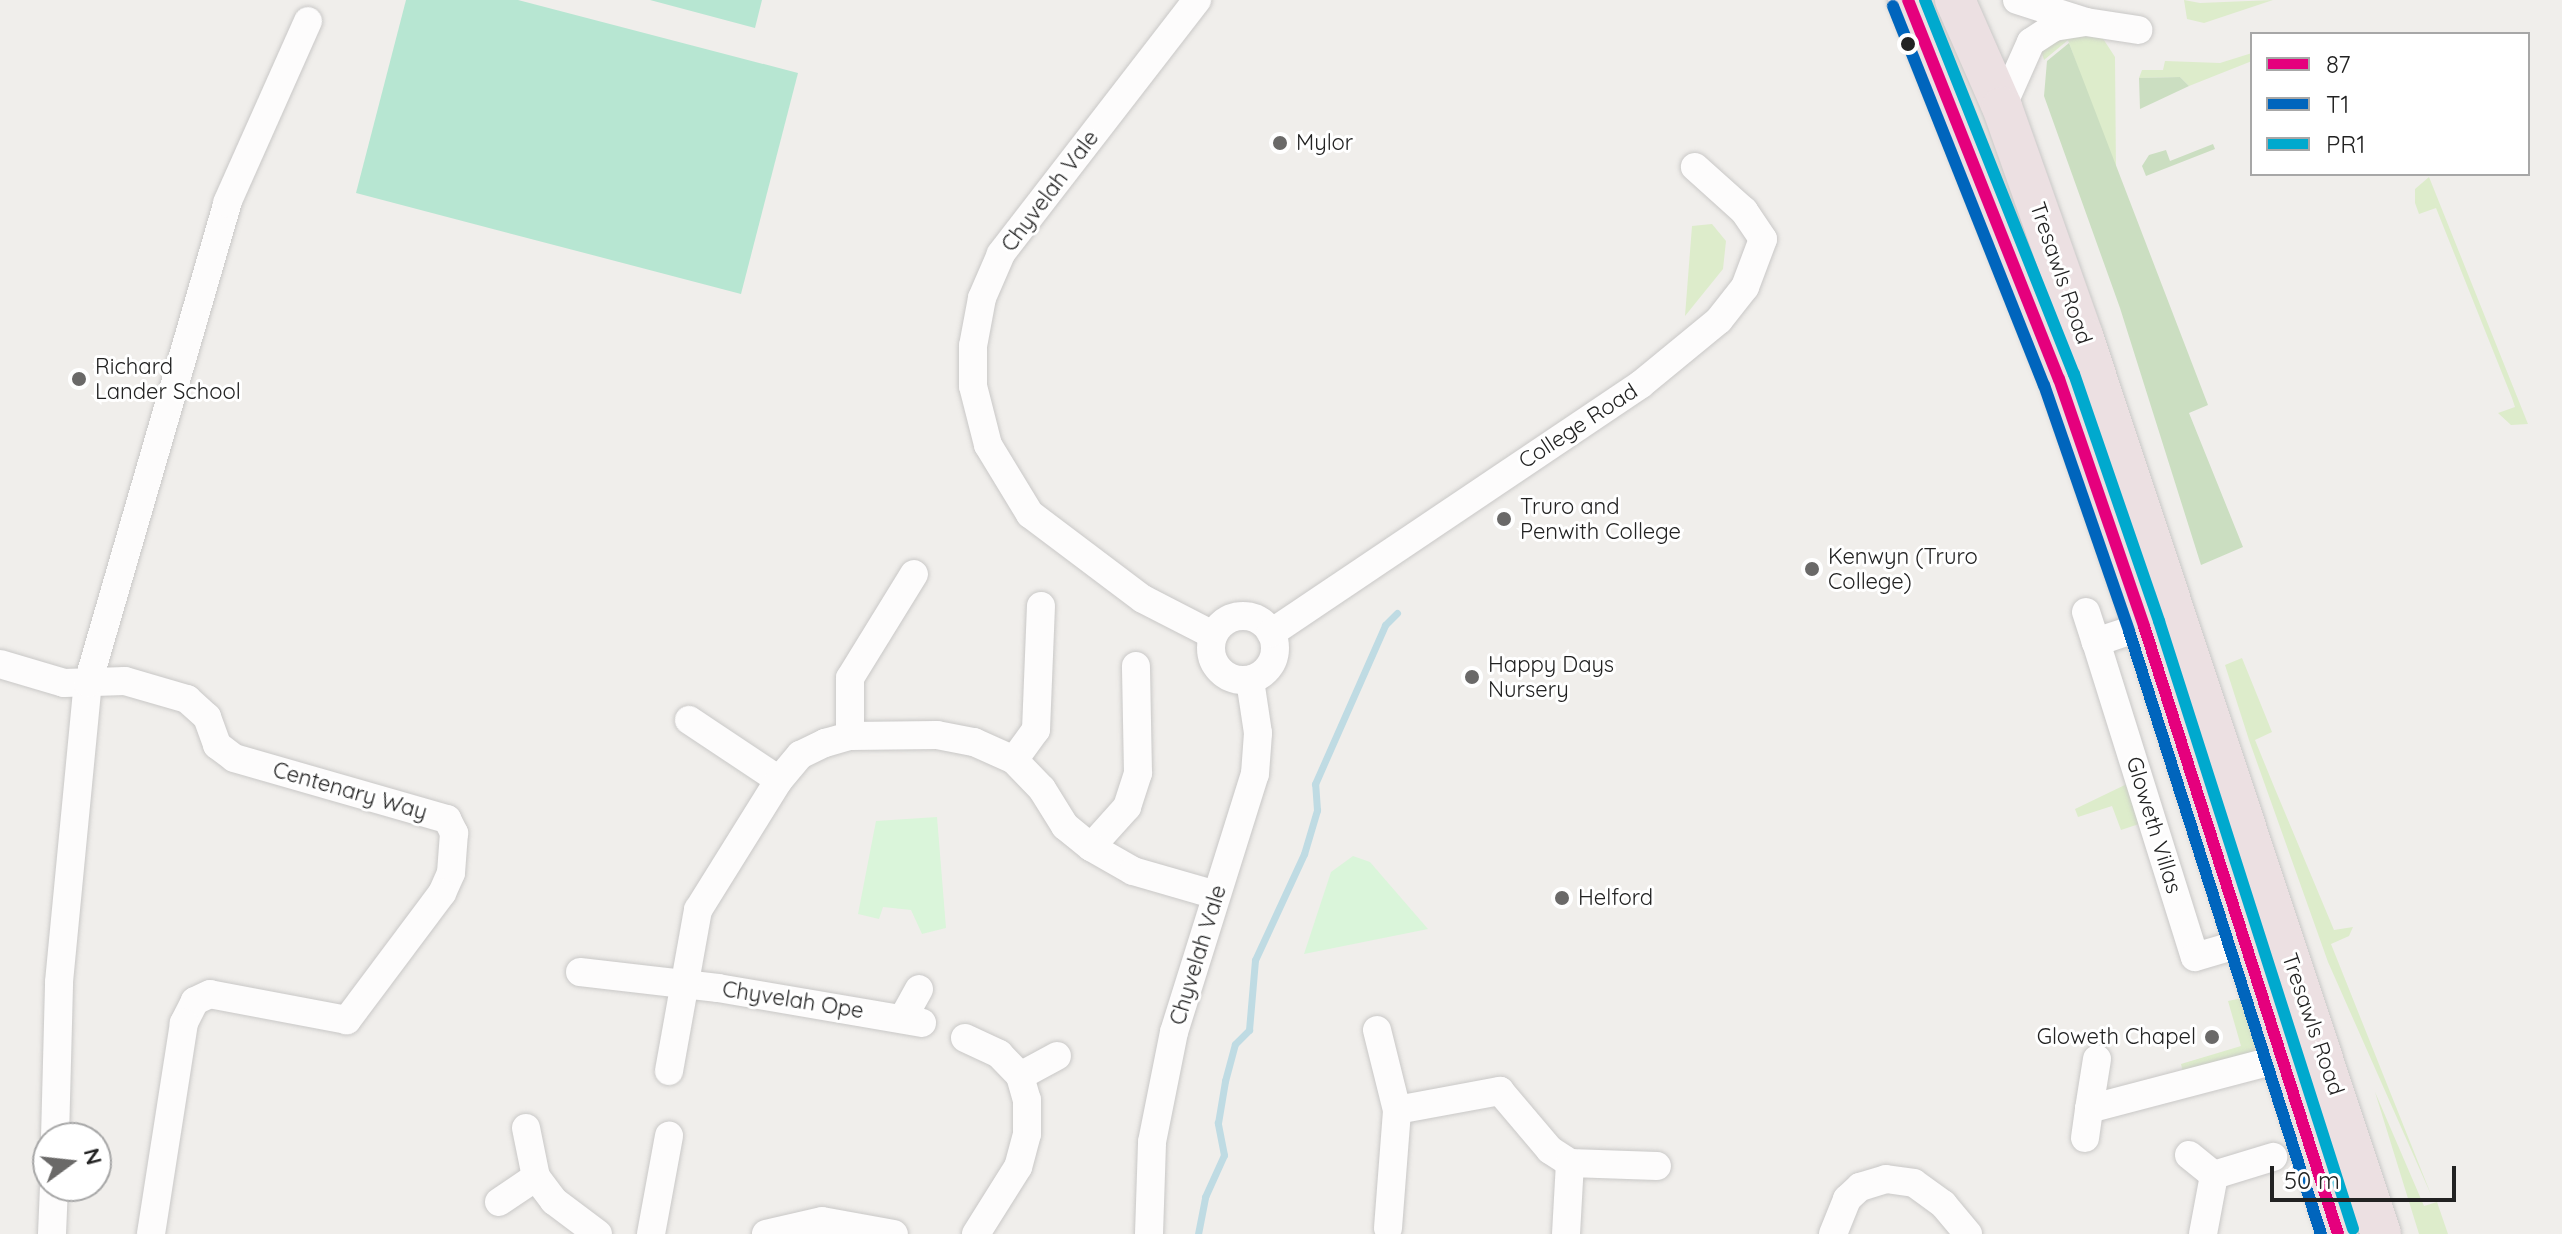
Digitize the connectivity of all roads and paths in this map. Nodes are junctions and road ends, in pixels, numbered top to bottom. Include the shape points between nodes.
1 (1197, 0) edge
2 (1908, 0) edge
3 (1955, 0) edge
4 (2017, 0) edge
5 (308, 21) dead end
6 (2086, 22) junction
7 (2138, 30) dead end
8 (2002, 107) junction
9 (1695, 167) dead end
10 (914, 574) dead end
11 (1041, 606) dead end
12 (2086, 612) dead end
13 (2144, 626) junction
14 (1271, 633) junction
15 (1213, 635) junction
16 (2096, 642) junction
17 (0, 664) edge
18 (1136, 666) dead end
19 (1250, 680) junction
20 (88, 683) junction
21 (689, 720) dead end
22 (850, 736) junction
23 (1014, 760) junction
24 (779, 780) junction
25 (1091, 847) junction
26 (1216, 895) junction
27 (2246, 942) junction
28 (580, 972) dead end
29 (682, 983) junction
30 (919, 989) dead end
31 (1377, 1030) dead end
32 (965, 1038) dead end
33 (1057, 1056) dead end
34 (2283, 1058) junction
35 (2097, 1059) dead end
36 (669, 1071) dead end
37 (1020, 1076) junction
38 (2089, 1109) junction
39 (1397, 1110) junction
40 (55, 1122) edge
41 (526, 1128) dead end
42 (669, 1136) dead end
43 (2085, 1138) dead end
44 (2189, 1155) dead end
45 (2273, 1157) dead end
46 (1570, 1163) junction
47 (1657, 1166) dead end
48 (2214, 1175) junction
49 (536, 1177) junction
50 (53, 1202) edge
51 (499, 1202) dead end
52 (1388, 1228) dead end
53 (52, 1234) edge
54 (151, 1234) edge
55 (598, 1234) edge
56 (651, 1234) edge
57 (766, 1234) edge
58 (894, 1234) edge
59 (976, 1234) edge
60 (1149, 1234) edge
61 (1566, 1234) edge
62 (1833, 1234) edge
63 (1968, 1234) edge
64 (2203, 1234) edge
65 (2338, 1234) edge
66 (2381, 1234) edge

1 - 15 street, Chyvelah Vale via 1001,254 982,298 973,346 973,386 988,445 1030,514 1143,599
2 - 13 highway, Tresawls Road via 2009,243
3 - 8 highway, Tresawls Road
4 - 6 street
5 - 20 street via 227,203
6 - 7 street
6 - 8 street via 2054,27 2031,42
8 - 66 highway, Tresawls Road via 2334,1081
9 - 14 street, College Road via 1744,211 1763,239 1745,287 1719,320 1640,385
10 - 22 street via 850,678
11 - 23 street via 1036,730
12 - 16 street, Gloweth Villas
13 - 16 street
13 - 27 highway, Tresawls Road
14 - 15 street via 1246,616 1225,621
14 - 19 street via 1273,658
15 - 19 street via 1210,650 1219,670
16 - 27 street, Gloweth Villas via 2195,957
17 - 20 street via 64,683
18 - 25 street via 1138,773 1127,807
19 - 26 street, Chyvelah Vale via 1258,733 1255,774
20 - 40 street via 59,982
20 - 54 street, Centenary Way via 125,681 187,699 207,717 217,745 234,758 447,819 454,833 451,873 442,893 347,1020 210,994 195,1001 184,1023
21 - 24 street
22 - 23 street via 937,735 974,742
22 - 24 street via 800,755
23 - 25 street via 1042,789 1065,826
24 - 29 street via 698,910
25 - 26 street via 1133,871
26 - 60 street, Chyvelah Vale via 1161,1090 1152,1142
27 - 34 highway, Tresawls Road
28 - 29 street, Chyvelah Ope
29 - 30 street, Chyvelah Ope via 913,1020
29 - 36 street
31 - 39 street
32 - 37 street via 999,1054
33 - 37 street
34 - 38 street
34 - 65 highway, Tresawls Road
35 - 38 street
37 - 59 street via 1027,1100 1027,1134 1018,1167
38 - 43 street
39 - 46 street via 1500,1091 1550,1150
39 - 52 street
41 - 49 street
42 - 56 street
44 - 48 street
45 - 48 street
46 - 47 street
46 - 61 street
48 - 64 street
49 - 51 street
49 - 55 street via 554,1201
50 - 53 street
57 - 58 street via 822,1221
62 - 63 street via 1847,1199 1860,1187 1886,1179 1914,1183 1943,1204

